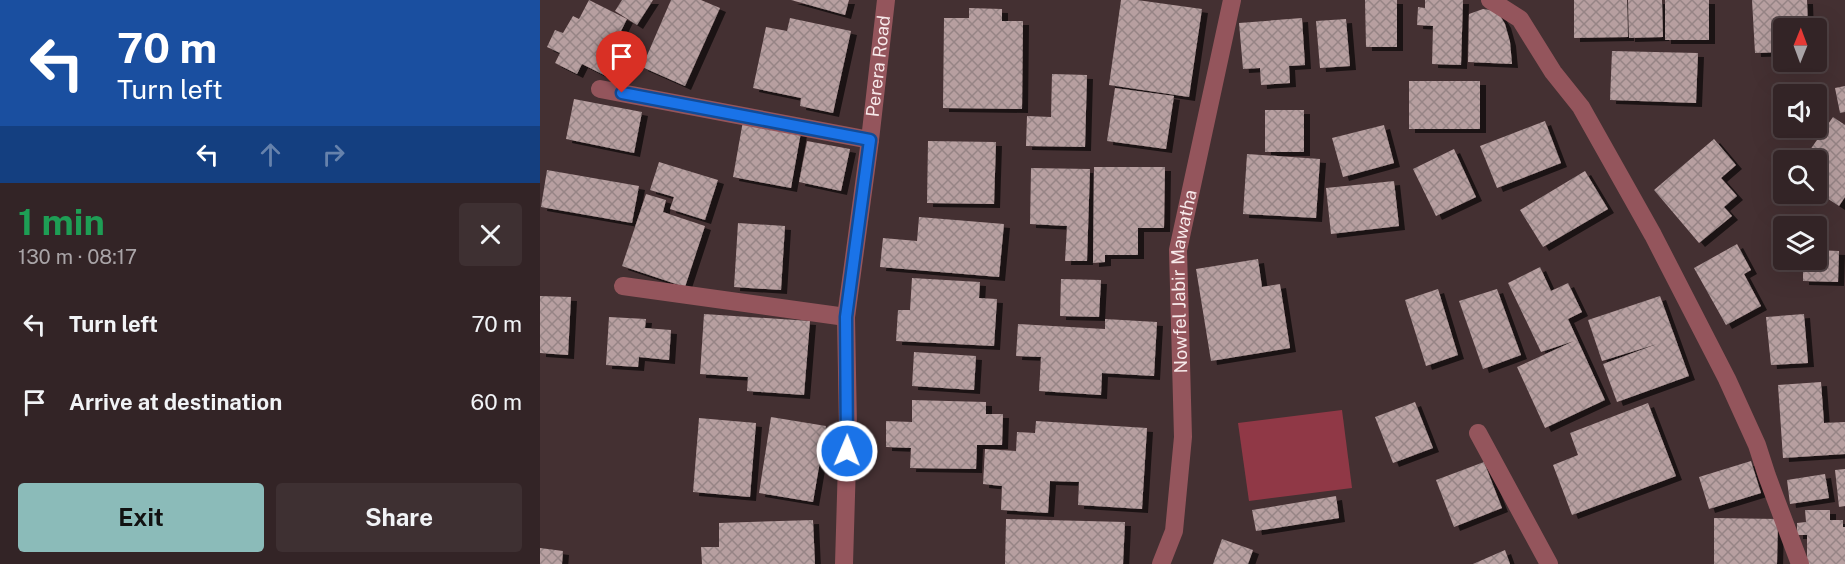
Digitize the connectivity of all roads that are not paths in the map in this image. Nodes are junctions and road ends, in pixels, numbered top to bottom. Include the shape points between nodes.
1 (886, 0) edge
2 (1232, 0) edge
3 (1490, 0) edge
4 (600, 89) dead end
5 (870, 140) junction
6 (623, 286) dead end
7 (846, 317) junction
8 (1478, 433) dead end
9 (844, 564) edge
10 (1161, 564) edge
11 (1549, 564) edge
12 (1800, 564) edge

1 - 5 street, Perera Road
2 - 10 street, Nowfel Jabir Mawatha via 1178,250 1183,437 1174,531
3 - 12 street via 1520,19 1553,72 1581,107 1631,194 1742,412
4 - 5 street
5 - 7 street, Perera Road
6 - 7 street
7 - 9 street, Perera Road
8 - 11 street

